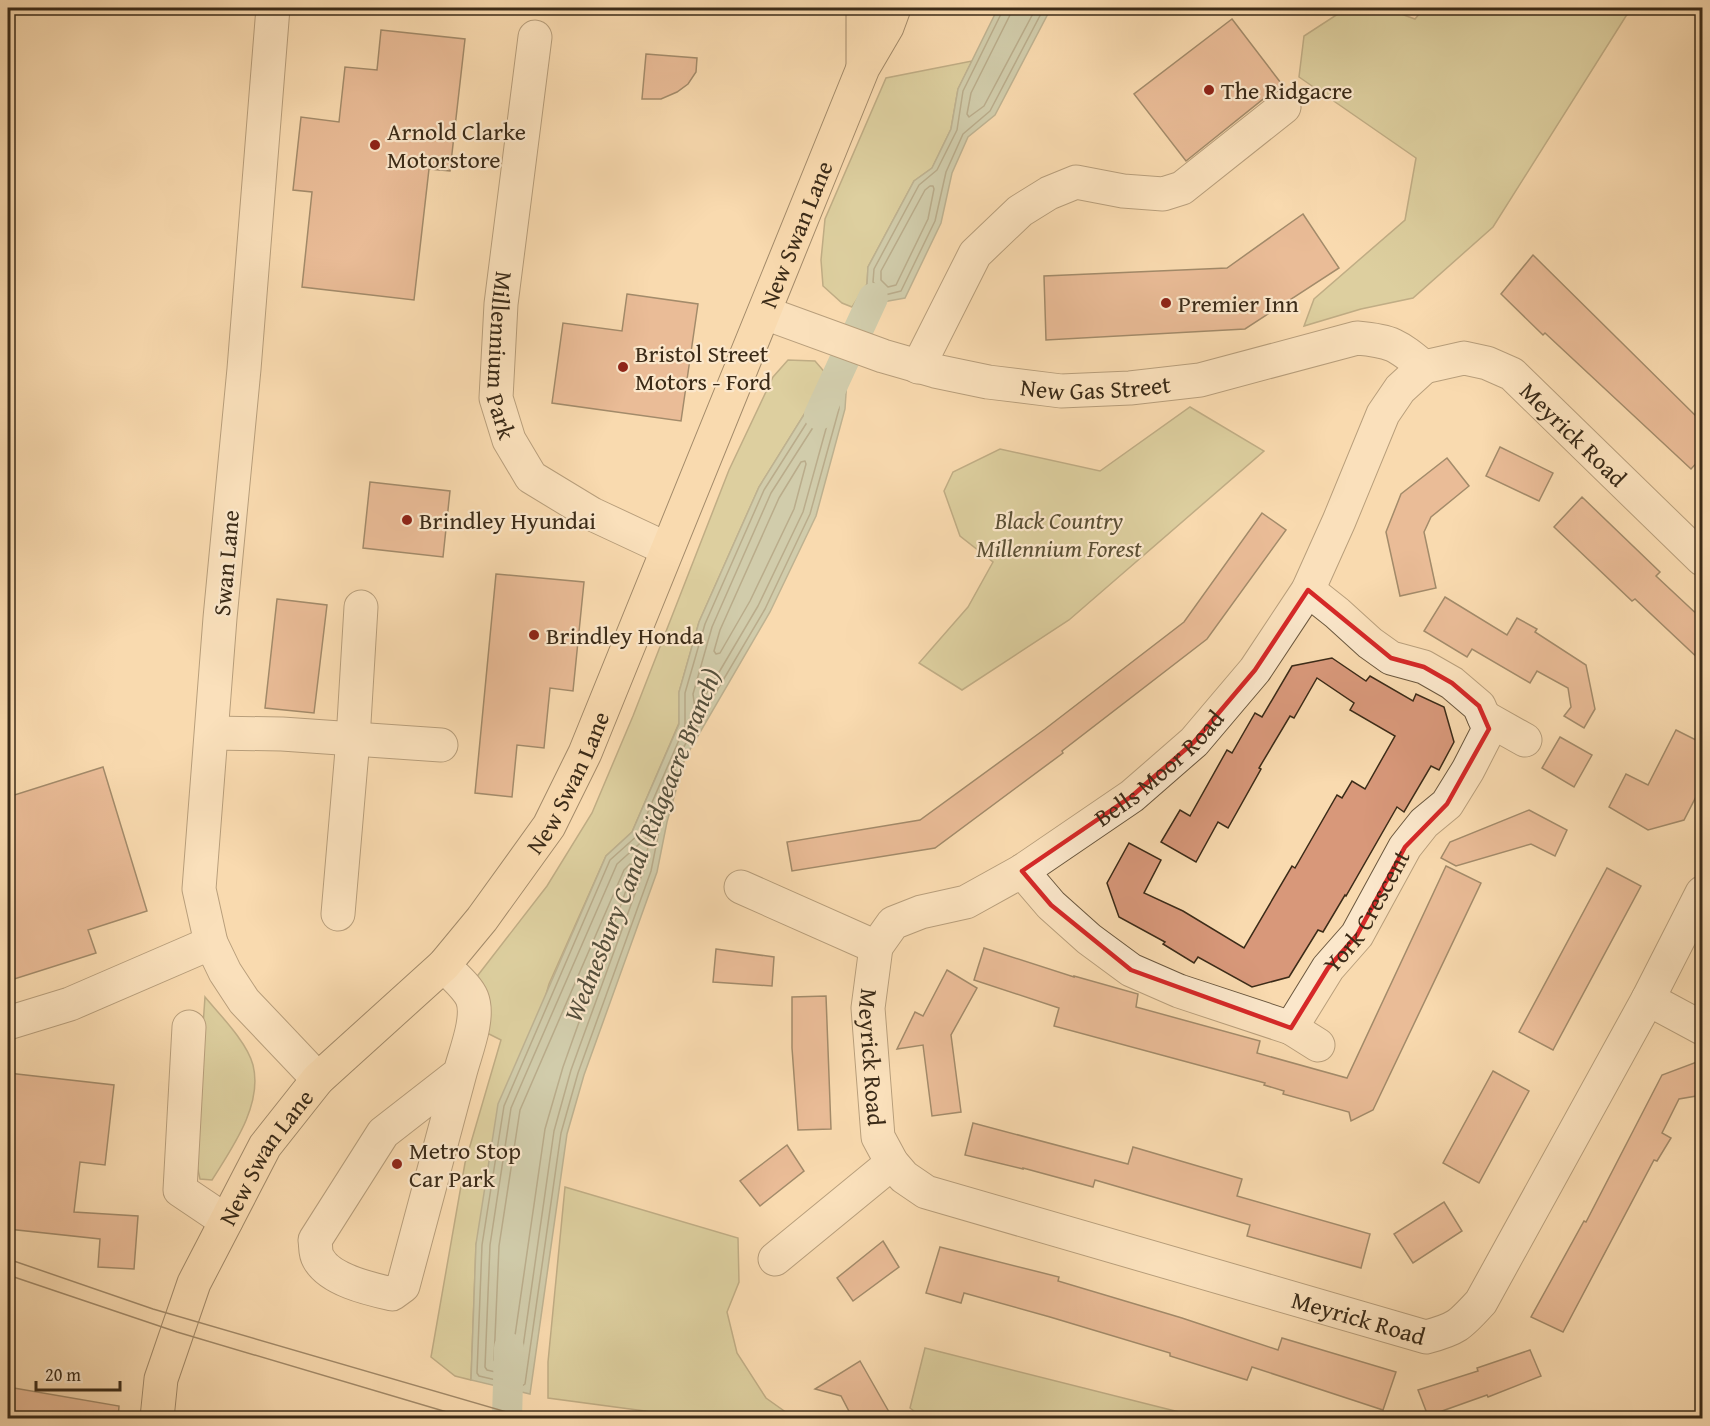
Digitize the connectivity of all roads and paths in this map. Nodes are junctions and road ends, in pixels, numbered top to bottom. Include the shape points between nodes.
1 (273, 8) edge
2 (863, 8) edge
3 (894, 8) edge
4 (535, 37) dead end
5 (863, 68) junction
6 (1284, 107) dead end
7 (765, 313) junction
8 (918, 367) junction
9 (1424, 367) junction
10 (667, 549) junction
11 (1702, 559) edge
12 (1308, 590) junction
13 (361, 607) dead end
14 (1484, 717) junction
15 (212, 733) junction
16 (353, 739) junction
17 (1525, 740) dead end
18 (441, 745) dead end
19 (1022, 871) junction
20 (741, 886) dead end
21 (1702, 893) edge
22 (338, 914) dead end
23 (211, 943) junction
24 (876, 947) junction
25 (444, 965) junction
26 (1648, 999) junction
27 (8, 1023) edge
28 (189, 1027) dead end
29 (1702, 1028) edge
30 (460, 1074) junction
31 (318, 1079) junction
32 (892, 1163) junction
33 (226, 1221) junction
34 (775, 1259) dead end
35 (157, 1419) edge

1 - 15 street, Swan Lane
2 - 5 main road, New Swan Lane
3 - 5 main road, New Swan Lane
4 - 10 street, Millennium Park via 501,303 496,398 509,440 531,477 592,514
5 - 7 main road, New Swan Lane
6 - 8 street via 1182,188 1163,194 1076,182 1020,211 975,254
7 - 8 street, New Gas Street
7 - 10 main road, New Swan Lane
8 - 9 street, New Gas Street via 988,382 1061,391 1130,388 1200,380 1357,338 1400,347
9 - 11 street, Meyrick Road via 1464,358 1512,374
9 - 12 street, Bells Moor Road via 1400,389 1383,414
10 - 25 main road, New Swan Lane via 585,753 549,826
12 - 14 street via 1392,658 1424,667 1452,683 1479,706
12 - 19 street, Bells Moor Road via 1255,670 1194,742 1132,796
13 - 16 street
14 - 17 street
14 - 19 street, York Crescent via 1490,729 1447,804 1424,823 1405,847 1357,935 1328,968 1305,1036 1131,970 1051,905
15 - 16 street
15 - 23 street, Swan Lane via 199,889
16 - 18 street
16 - 22 street
19 - 24 street, Bells Moor Road via 966,902 893,923
20 - 24 street
21 - 26 street, Meyrick Road
23 - 27 street via 70,1004
23 - 31 street, Swan Lane via 244,1001
24 - 32 street, Meyrick Road via 868,1008 878,1137
25 - 30 street via 471,997 475,1015
25 - 31 main road, New Swan Lane
26 - 29 street
26 - 32 street, Meyrick Road via 1481,1302 1461,1324 1426,1337 926,1192 903,1177
28 - 33 street via 180,1190
30 - 30 street via 403,1286 392,1294 329,1273 317,1257 315,1240 383,1133
31 - 33 main road, New Swan Lane via 265,1146
32 - 34 street
33 - 35 main road, New Swan Lane via 194,1283 161,1379

